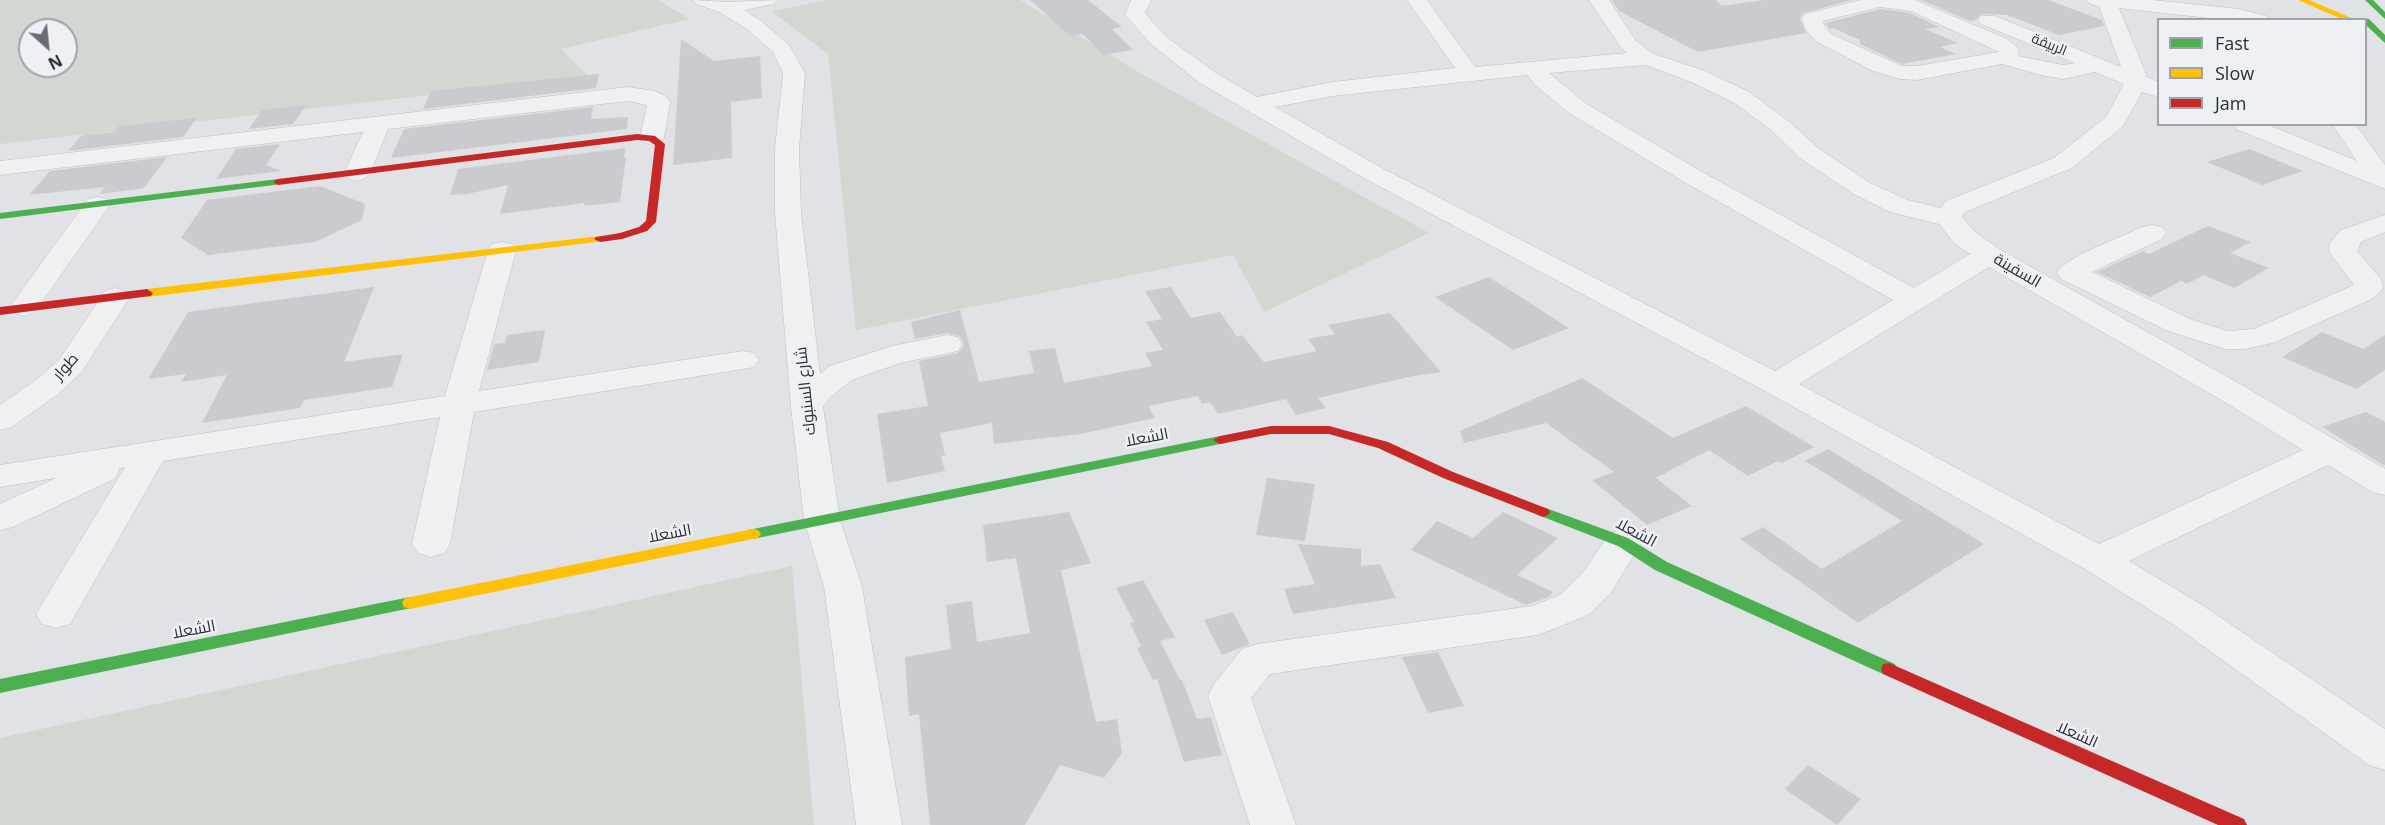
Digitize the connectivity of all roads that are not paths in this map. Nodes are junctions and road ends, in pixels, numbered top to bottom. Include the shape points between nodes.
1 (767, 0) edge
2 (1141, 0) edge
3 (1417, 0) edge
4 (1599, 0) edge
5 (1939, 0) edge
6 (2302, 0) edge
7 (2345, 0) edge
8 (2369, 0) edge
9 (2102, 1) edge
10 (714, 4) edge
11 (2385, 17) edge
12 (2251, 18) edge
13 (2347, 18) edge
14 (2363, 18) edge
15 (2003, 57) junction
16 (1647, 58) junction
17 (2098, 65) junction
18 (1534, 68) junction
19 (1469, 74) junction
20 (2148, 86) edge
21 (1256, 104) junction
22 (378, 125) junction
23 (2249, 126) edge
24 (2344, 126) edge
25 (652, 138) junction
26 (0, 168) edge
27 (357, 172) junction
28 (2384, 181) edge
29 (97, 205) junction
30 (0, 216) edge
31 (1948, 218) junction
32 (2385, 223) edge
33 (2152, 233) dead end
34 (502, 250) junction
35 (1989, 255) junction
36 (115, 297) junction
37 (1914, 300) junction
38 (12, 309) edge
39 (947, 345) dead end
40 (743, 360) dead end
41 (1776, 384) junction
42 (459, 405) junction
43 (807, 407) junction
44 (0, 420) edge
45 (2329, 451) junction
46 (143, 454) junction
47 (0, 476) edge
48 (2385, 484) edge
49 (0, 518) edge
50 (822, 520) junction
51 (1623, 542) junction
52 (431, 544) dead end
53 (2098, 560) junction
54 (57, 614) dead end
55 (0, 686) edge
56 (2385, 752) edge
57 (879, 825) edge
58 (1273, 825) edge
59 (2237, 825) edge

1 - 10 street
2 - 21 street via 1135,14 1158,40 1208,78
3 - 19 street
4 - 16 street via 1629,45
5 - 17 street, الربيقة
6 - 13 main road
7 - 14 main road
8 - 11 main road
9 - 12 street
9 - 20 street
10 - 43 street, شارع السنبوك via 754,25 782,49 794,73 787,149 788,213
15 - 15 street via 1917,73 1900,72 1824,38 1815,29 1812,18 1880,2 1915,6 2000,42 2009,49
15 - 17 street via 2063,72
16 - 18 street
16 - 31 street via 1741,97 1809,153 1861,188 1899,206
17 - 20 street, الربيقة
18 - 19 street
18 - 37 street via 1577,108
19 - 21 street via 1334,89
20 - 31 street via 2115,121 2063,163 1955,207
21 - 41 street via 1371,172
22 - 25 street via 628,94 659,102
22 - 26 street
22 - 27 street
23 - 28 street
24 - 28 street
25 - 27 main road
25 - 34 main road via 660,144 651,222 643,230
27 - 29 main road
29 - 30 main road
29 - 38 street
31 - 35 street, السفينة via 1965,238
32 - 33 street via 2351,236 2344,243 2343,252 2367,279 2368,287 2362,293 2262,337 2246,340 2225,340 2179,326 2071,273
34 - 36 main road
34 - 42 street
35 - 37 street
35 - 45 street, السفينة
36 - 38 main road
36 - 44 street, طوار via 70,366
37 - 41 street
39 - 43 street via 892,355 841,373 819,390
40 - 42 street
41 - 53 street
42 - 46 street
42 - 52 street
43 - 50 street, شارع السنبوك
45 - 48 street, السفينة
45 - 53 street
46 - 47 street
46 - 49 street
46 - 54 street
50 - 51 main road, الشعلا via 1271,430 1329,430 1383,446
50 - 55 main road, الشعلا
50 - 57 street, شارع السنبوك via 843,586
51 - 58 street via 1596,584 1574,605 1537,620 1257,660 1229,696
51 - 59 main road, الشعلا via 1661,566
53 - 56 street via 2188,615

